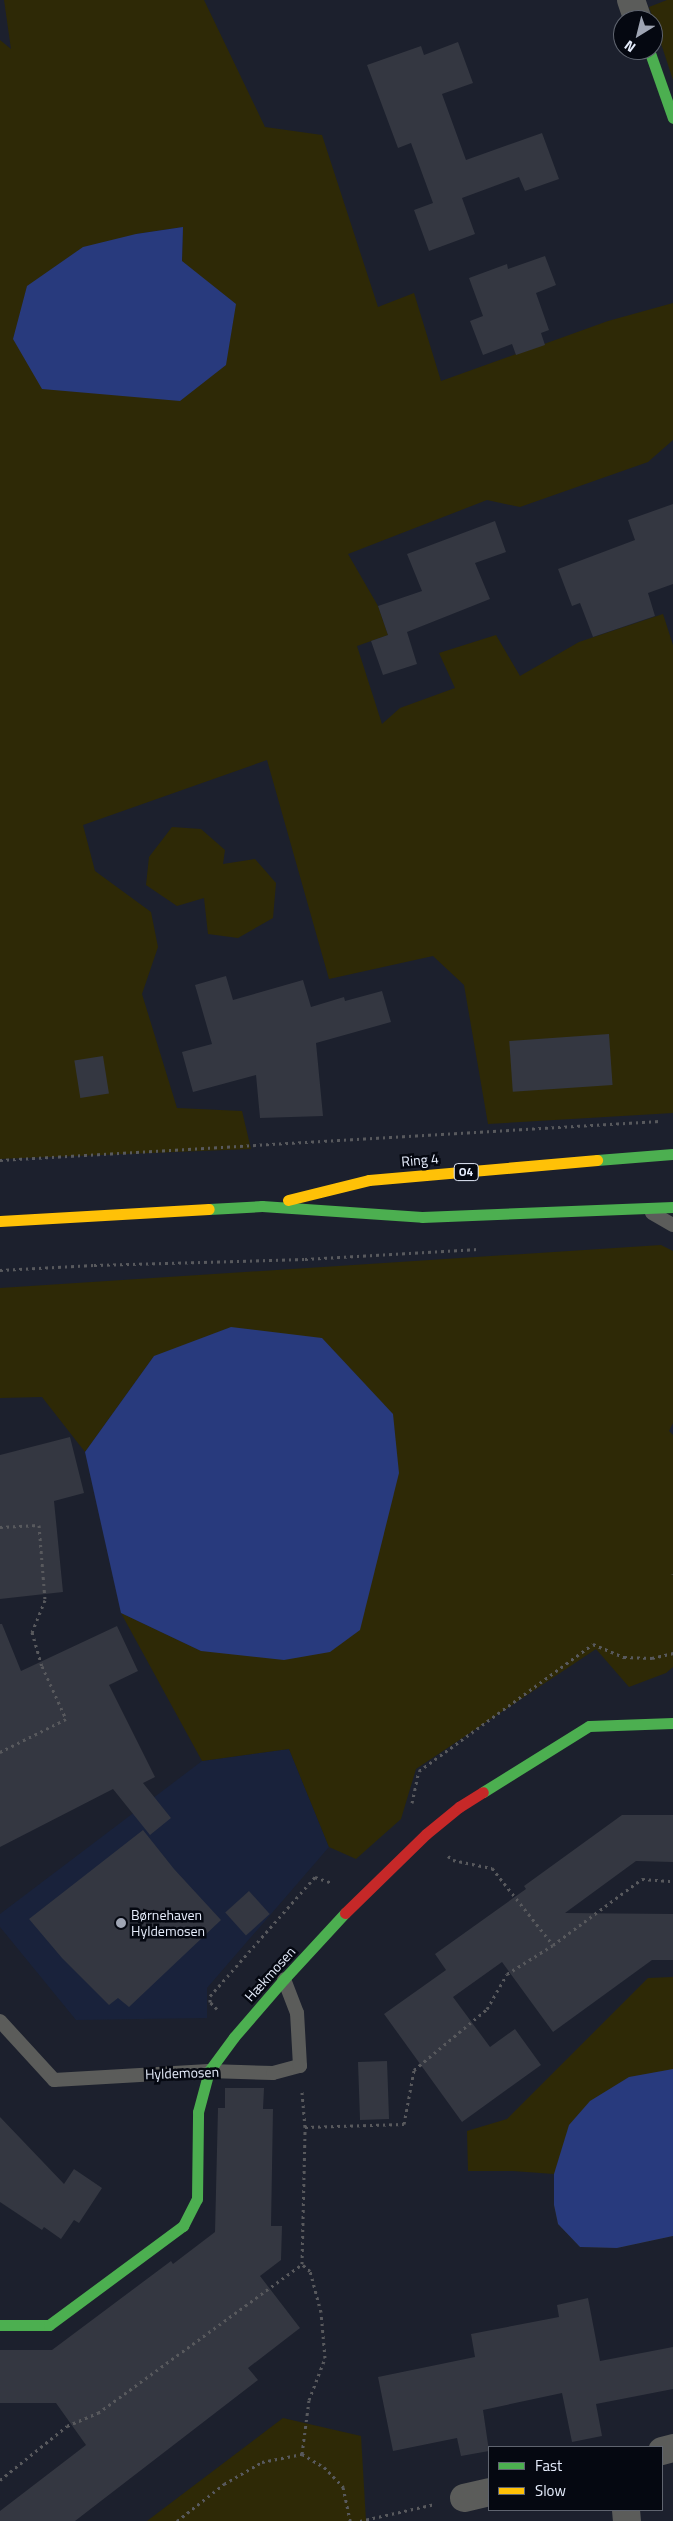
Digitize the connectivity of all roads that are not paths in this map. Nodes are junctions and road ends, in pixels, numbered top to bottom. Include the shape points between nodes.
1 (653, 60) edge
2 (673, 118) edge
3 (673, 1154) edge
4 (262, 1206) junction
5 (673, 1207) edge
6 (640, 1208) junction
7 (0, 1221) edge
8 (673, 1225) edge
9 (673, 1723) edge
10 (284, 1979) junction
11 (0, 2021) edge
12 (209, 2071) junction
13 (0, 2325) edge

1 - 2 main road
3 - 4 main road, Ring 4 / O4 via 369,1180
4 - 6 main road, Ring 4 / O4 via 422,1217
4 - 7 main road, Ring 4 / O4
5 - 6 main road, Ring 4 / O4
6 - 8 lane
9 - 10 main road, Hækmosen via 589,1726 459,1807 426,1834 352,1906
10 - 12 main road, Hækmosen
10 - 12 lane, Hyldemosen via 297,2013 300,2066 273,2073
11 - 12 lane, Hyldemosen via 54,2080
12 - 13 main road, Hækmosen via 198,2112 197,2199 183,2226 49,2325

